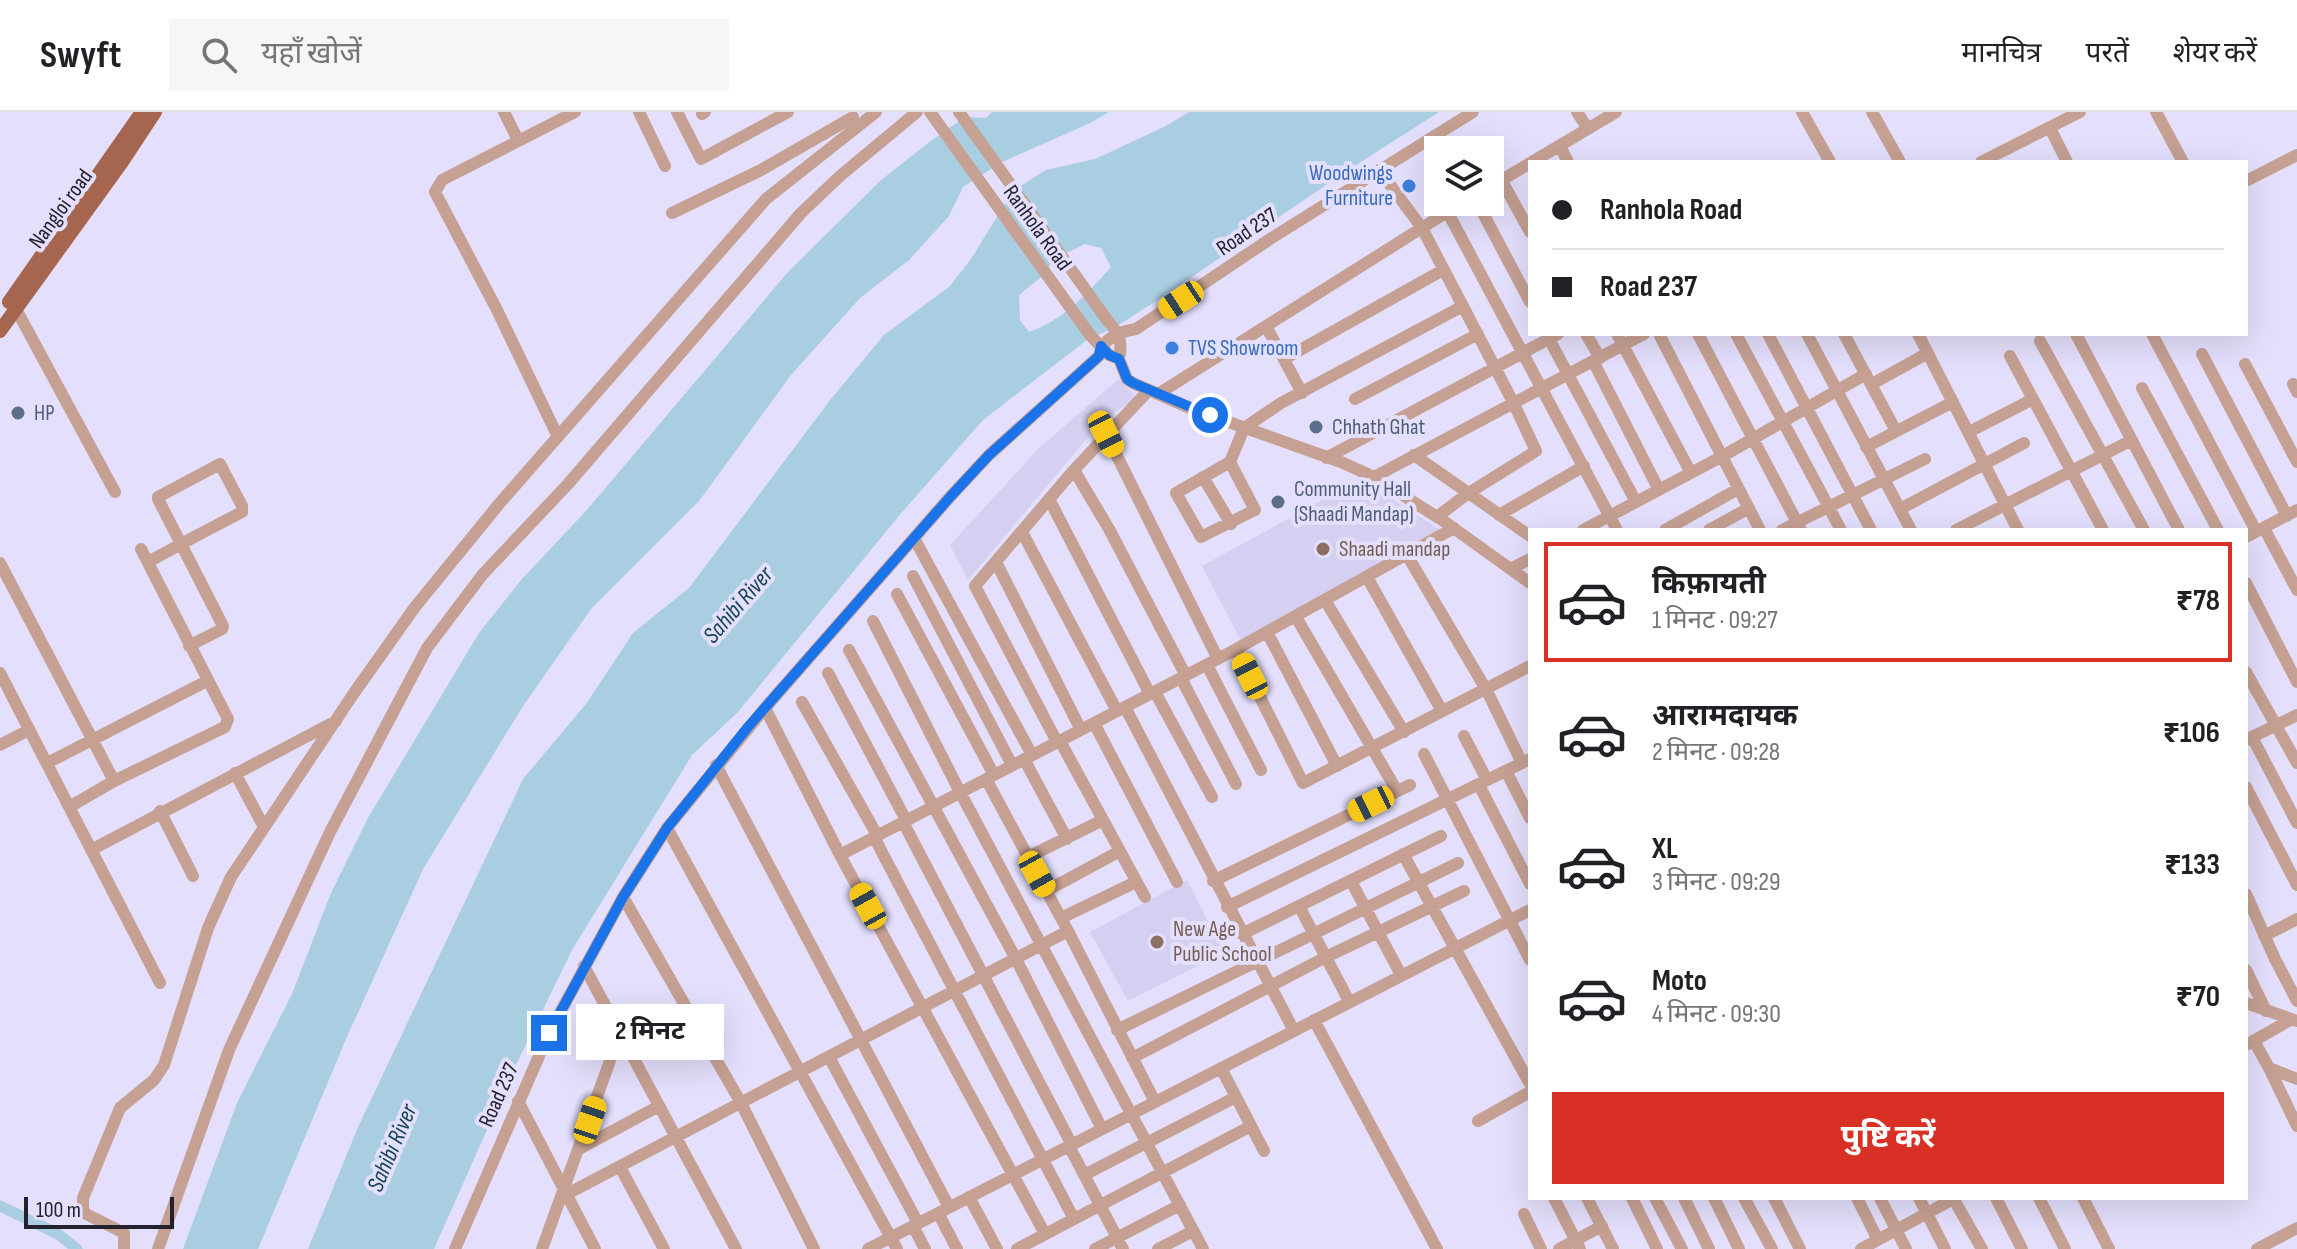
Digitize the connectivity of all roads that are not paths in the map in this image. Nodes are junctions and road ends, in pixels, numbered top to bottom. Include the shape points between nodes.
1 (504, 112) edge
2 (575, 112) edge
3 (639, 112) edge
4 (677, 112) edge
5 (788, 112) edge
6 (835, 112) edge
7 (917, 112) edge
8 (959, 112) edge
9 (1473, 112) edge
10 (1577, 112) edge
11 (1616, 112) edge
12 (1802, 112) edge
13 (1872, 112) edge
14 (2156, 112) edge
15 (149, 113) edge
16 (930, 113) edge
17 (2071, 114) edge
18 (865, 116) edge
19 (2050, 128) junction
20 (1588, 129) junction
21 (518, 140) junction
22 (1560, 146) junction
23 (2297, 155) edge
24 (1538, 160) edge
25 (1567, 160) edge
26 (1829, 160) edge
27 (1899, 160) edge
28 (1985, 160) edge
29 (2066, 160) edge
30 (2182, 160) edge
31 (665, 166) dead end
32 (1528, 166) edge
33 (1379, 170) junction
34 (1504, 180) edge
35 (2248, 180) edge
36 (1504, 195) edge
37 (672, 213) dead end
38 (1440, 216) edge
39 (1450, 216) edge
40 (1484, 216) edge
41 (1422, 228) junction
42 (1528, 229) edge
43 (1443, 270) junction
44 (1528, 298) edge
45 (1463, 306) junction
46 (16, 309) junction
47 (0, 316) edge
48 (1266, 326) junction
49 (0, 331) edge
50 (1118, 332) junction
51 (1478, 334) junction
52 (1552, 336) edge
53 (1587, 336) edge
54 (1660, 336) edge
55 (1699, 336) edge
56 (1737, 336) edge
57 (1769, 336) edge
58 (1808, 336) edge
59 (1845, 336) edge
60 (1919, 336) edge
61 (2077, 336) edge
62 (2153, 336) edge
63 (1620, 340) edge
64 (2040, 341) dead end
65 (1101, 346) junction
66 (1524, 353) junction
67 (1928, 353) junction
68 (2202, 354) dead end
69 (2010, 356) dead end
70 (1119, 359) junction
71 (1284, 359) junction
72 (1596, 360) junction
73 (2245, 364) dead end
74 (1495, 367) junction
75 (1568, 375) junction
76 (1869, 379) junction
77 (1543, 388) junction
78 (2142, 388) dead end
79 (1837, 391) junction
80 (1154, 392) junction
81 (1302, 393) junction
82 (1355, 399) dead end
83 (2033, 399) junction
84 (1513, 402) junction
85 (1953, 402) junction
86 (1805, 408) junction
87 (1783, 420) junction
88 (1244, 428) junction
89 (1896, 431) junction
90 (1969, 432) junction
91 (1106, 434) junction
92 (558, 437) junction
93 (1752, 439) junction
94 (2132, 440) junction
95 (2024, 443) dead end
96 (1866, 447) junction
97 (2104, 454) junction
98 (1414, 455) junction
99 (1721, 457) junction
100 (1326, 458) junction
101 (1925, 459) dead end
102 (1230, 462) junction
103 (2297, 462) edge
104 (1985, 464) junction
105 (1584, 466) junction
106 (1074, 470) junction
107 (2072, 471) junction
108 (1691, 473) junction
109 (1203, 477) junction
110 (1374, 477) junction
111 (1884, 480) junction
112 (1738, 489) junction
113 (1659, 490) junction
114 (115, 492) dead end
115 (1467, 494) junction
116 (1852, 496) junction
117 (1049, 499) junction
118 (1636, 502) junction
119 (2006, 505) junction
120 (1829, 506) junction
121 (1749, 508) junction
122 (1900, 509) junction
123 (2292, 513) edge
124 (1499, 515) junction
125 (1610, 516) junction
126 (1437, 517) junction
127 (1231, 524) junction
128 (1799, 526) edge
129 (1454, 528) junction
130 (1587, 528) edge
131 (1616, 528) edge
132 (1669, 528) edge
133 (1713, 528) edge
134 (1759, 528) edge
135 (1840, 528) edge
136 (1870, 528) edge
137 (1910, 528) edge
138 (1960, 528) edge
139 (2017, 528) edge
140 (2102, 528) edge
141 (2143, 528) edge
142 (2178, 528) edge
143 (2217, 528) edge
144 (1022, 532) junction
145 (2255, 532) edge
146 (1528, 535) edge
147 (914, 538) junction
148 (182, 544) junction
149 (141, 549) dead end
150 (1407, 555) junction
151 (1528, 560) edge
152 (148, 562) junction
153 (996, 562) junction
154 (0, 563) edge
155 (1510, 569) junction
156 (913, 576) dead end
157 (1367, 577) junction
158 (1528, 582) edge
159 (2248, 587) edge
160 (2297, 590) edge
161 (897, 594) dead end
162 (1325, 600) junction
163 (1296, 617) junction
164 (873, 621) dead end
165 (1267, 632) junction
166 (189, 646) junction
167 (1236, 649) junction
168 (849, 650) dead end
169 (1213, 662) junction
170 (1528, 667) edge
171 (0, 673) edge
172 (828, 673) dead end
173 (2248, 675) edge
174 (1183, 677) junction
175 (207, 681) junction
176 (2297, 682) edge
177 (1486, 689) junction
178 (1152, 693) junction
179 (14, 700) junction
180 (802, 702) dead end
181 (0, 707) edge
182 (765, 708) junction
183 (1121, 709) junction
184 (1442, 711) junction
185 (2297, 715) edge
186 (338, 720) junction
187 (1094, 723) junction
188 (2278, 725) junction
189 (29, 730) junction
190 (1081, 730) junction
191 (1404, 732) junction
192 (1464, 736) dead end
193 (2249, 739) edge
194 (92, 741) junction
195 (1059, 741) junction
196 (0, 745) edge
197 (1373, 749) junction
198 (1424, 754) dead end
199 (1023, 760) junction
200 (1526, 761) edge
201 (47, 763) junction
202 (2297, 763) edge
203 (716, 765) junction
204 (1337, 766) junction
205 (1261, 770) dead end
206 (1506, 771) junction
207 (235, 773) junction
208 (990, 777) junction
209 (114, 781) junction
210 (1483, 782) junction
211 (1236, 784) dead end
212 (1410, 785) dead end
213 (1397, 791) junction
214 (2248, 791) edge
215 (960, 792) junction
216 (1212, 797) dead end
217 (1448, 800) junction
218 (934, 805) junction
219 (71, 806) junction
220 (160, 811) junction
221 (1528, 814) edge
222 (1103, 820) junction
223 (904, 821) junction
224 (2297, 823) edge
225 (264, 827) junction
226 (667, 828) junction
227 (875, 836) junction
228 (1441, 836) dead end
229 (1067, 839) junction
230 (91, 850) junction
231 (1120, 851) junction
232 (1403, 854) junction
233 (840, 855) junction
234 (1028, 857) junction
235 (1458, 863) dead end
236 (193, 876) dead end
237 (1528, 880) edge
238 (1213, 881) junction
239 (1351, 881) junction
240 (1136, 882) junction
241 (1177, 882) dead end
242 (1418, 882) junction
243 (2297, 885) edge
244 (1046, 891) junction
245 (1464, 891) dead end
246 (623, 897) junction
247 (1145, 897) dead end
248 (2248, 899) edge
249 (1299, 906) junction
250 (1432, 906) junction
251 (1227, 907) junction
252 (1366, 908) junction
253 (1528, 911) edge
254 (1061, 918) junction
255 (2297, 919) edge
256 (1510, 920) junction
257 (1068, 931) junction
258 (1378, 931) junction
259 (1242, 934) junction
260 (1314, 934) junction
261 (2264, 936) junction
262 (1042, 945) junction
263 (1455, 948) junction
264 (1528, 956) edge
265 (1326, 957) junction
266 (1016, 959) junction
267 (1257, 962) junction
268 (584, 966) junction
269 (2248, 974) edge
270 (1401, 975) junction
271 (984, 976) junction
272 (160, 983) dead end
273 (1270, 986) junction
274 (954, 993) junction
275 (1349, 1001) junction
276 (2297, 1001) edge
277 (2248, 1004) edge
278 (925, 1008) junction
279 (2266, 1011) junction
280 (1314, 1020) junction
281 (2294, 1020) edge
282 (1117, 1030) junction
283 (1294, 1031) junction
284 (620, 1033) junction
285 (861, 1040) junction
286 (2250, 1043) edge
287 (829, 1057) junction
288 (1132, 1058) junction
289 (1221, 1068) junction
290 (2269, 1068) junction
291 (800, 1073) junction
292 (2297, 1079) edge
293 (1528, 1080) edge
294 (1528, 1093) edge
295 (1236, 1097) junction
296 (518, 1101) junction
297 (1155, 1102) junction
298 (741, 1103) junction
299 (659, 1106) junction
300 (1131, 1115) junction
301 (1478, 1121) dead end
302 (1251, 1126) junction
303 (2297, 1126) edge
304 (1102, 1129) junction
305 (676, 1138) junction
306 (1145, 1143) junction
307 (1070, 1145) junction
308 (579, 1149) junction
309 (1264, 1151) dead end
310 (1042, 1160) junction
311 (620, 1167) junction
312 (1161, 1173) junction
313 (1012, 1175) junction
314 (1084, 1175) junction
315 (566, 1192) junction
316 (969, 1197) junction
317 (1555, 1200) edge
318 (1588, 1200) edge
319 (1633, 1200) edge
320 (1656, 1200) edge
321 (1685, 1200) edge
322 (1715, 1200) edge
323 (1745, 1200) edge
324 (1775, 1200) edge
325 (1858, 1200) edge
326 (1881, 1200) edge
327 (1920, 1200) edge
328 (1950, 1200) edge
329 (1955, 1200) edge
330 (1997, 1200) edge
331 (2040, 1200) edge
332 (2084, 1200) edge
333 (1100, 1205) junction
334 (1180, 1205) junction
335 (943, 1210) junction
336 (1927, 1212) junction
337 (1524, 1214) dead end
338 (1074, 1219) junction
339 (915, 1225) junction
340 (1602, 1226) junction
341 (2297, 1228) edge
342 (1193, 1231) junction
343 (1897, 1231) junction
344 (1045, 1234) junction
345 (1878, 1240) junction
346 (894, 1243) edge
347 (1120, 1244) edge
348 (1578, 1245) edge
349 (124, 1249) edge
350 (158, 1249) edge
351 (455, 1249) edge
352 (542, 1249) edge
353 (595, 1249) edge
354 (664, 1249) edge
355 (736, 1249) edge
356 (814, 1249) edge
357 (868, 1249) edge
358 (925, 1249) edge
359 (957, 1249) edge
360 (997, 1249) edge
361 (1017, 1249) edge
362 (1095, 1249) edge
363 (1158, 1249) edge
364 (1203, 1249) edge
365 (1437, 1249) edge
366 (1541, 1249) edge
367 (1559, 1249) edge
368 (1613, 1249) edge
369 (1657, 1249) edge
370 (1682, 1249) edge
371 (1709, 1249) edge
372 (1739, 1249) edge
373 (1772, 1249) edge
374 (1800, 1249) edge
375 (1861, 1249) edge
376 (1906, 1249) edge
377 (1945, 1249) edge
378 (1982, 1249) edge
379 (2022, 1249) edge
380 (2065, 1249) edge
381 (2109, 1249) edge
382 (2257, 1249) edge

1 - 21 street
2 - 21 street
3 - 31 street
4 - 5 street via 701,159
6 - 18 street
7 - 350 street via 801,213 568,484 483,574 427,648 330,832 229,1050
8 - 50 street, Ranhola Road
9 - 33 street, Road 237
10 - 20 street
11 - 20 street
12 - 26 street
13 - 27 street
14 - 30 street
15 - 46 main road, Nangloi road via 122,162
15 - 47 main road
16 - 65 street, Ranhola Road
17 - 19 street
18 - 37 street
18 - 92 street via 766,199
19 - 28 street
19 - 29 street
20 - 22 street
21 - 92 street via 442,180 435,192
22 - 24 street
22 - 25 street
23 - 35 street
32 - 34 street
33 - 41 street
33 - 50 street, Road 237 via 1136,329
36 - 42 street
38 - 41 street
39 - 66 street
40 - 44 street
41 - 43 street
41 - 48 street
43 - 45 street
43 - 71 street
45 - 51 street
45 - 81 street
46 - 49 main road, Nangloi road
46 - 114 street
48 - 71 street
48 - 80 street
50 - 65 street, Road 237
50 - 70 street
51 - 74 street
51 - 82 street
52 - 66 street
52 - 75 street
53 - 72 street
54 - 99 street
55 - 93 street
56 - 87 street
57 - 86 street
58 - 79 street
59 - 76 street
60 - 67 street
61 - 94 street
62 - 145 street
63 - 72 street
63 - 108 street
64 - 97 street
65 - 70 street, Ranhola Road
65 - 147 street, Road 237 via 1099,356 989,455
66 - 74 street
66 - 77 street
67 - 76 street
67 - 85 street
68 - 123 street
69 - 83 street
70 - 80 street, Ranhola Road via 1127,379
71 - 81 street
72 - 75 street
72 - 113 street
73 - 103 street
74 - 84 street
74 - 100 street
75 - 77 street
75 - 118 street
76 - 79 street
76 - 89 street
77 - 84 street
77 - 105 street
78 - 143 street
79 - 86 street
79 - 96 street
80 - 88 street, Ranhola Road
80 - 91 street
81 - 88 street
83 - 90 street
83 - 107 street
84 - 98 street
84 - 115 street via 1536,451
85 - 89 street
85 - 90 street
86 - 87 street
86 - 116 street
87 - 93 street
87 - 120 street
88 - 100 street, Ranhola Road
88 - 102 street
89 - 96 street
90 - 104 street
91 - 106 street
91 - 169 street
92 - 186 street via 415,607
93 - 99 street
93 - 128 street
94 - 97 street
94 - 142 street
95 - 104 street
96 - 111 street
97 - 107 street
97 - 141 street
98 - 110 street
98 - 115 street
99 - 108 street
99 - 112 street
100 - 110 street, Ranhola Road
101 - 111 street
102 - 109 street
102 - 127 street via 1255,506 1254,512
104 - 119 street
104 - 122 street
105 - 124 street
105 - 125 street
106 - 117 street
106 - 174 street
107 - 119 street
107 - 140 street
108 - 113 street
109 - 127 street
109 - 127 street via 1176,493 1199,535 1204,538
110 - 126 street, Ranhola Road
111 - 116 street
111 - 122 street
112 - 121 street
112 - 132 street
113 - 118 street
115 - 124 street
115 - 126 street
116 - 120 street
116 - 136 street
117 - 144 street
117 - 178 street
118 - 125 street
119 - 138 street
119 - 139 street
120 - 128 street
120 - 135 street
121 - 133 street
121 - 134 street
122 - 137 street
123 - 145 street
124 - 146 street
125 - 130 street
125 - 131 street
126 - 129 street, Ranhola Road
129 - 150 street
129 - 155 street, Ranhola Road
144 - 153 street
144 - 183 street
145 - 160 street
147 - 182 street, Road 237
147 - 199 street
148 - 148 street via 244,509 219,463 158,497
148 - 152 street
148 - 166 street via 223,626
149 - 152 street
150 - 157 street
150 - 177 street
151 - 155 street
152 - 166 street
153 - 190 street
153 - 195 street via 975,586
154 - 194 street
155 - 158 street, Ranhola Road
156 - 199 street
157 - 162 street
157 - 184 street
159 - 176 street
161 - 208 street
162 - 163 street
162 - 191 street
163 - 165 street
163 - 197 street
164 - 215 street
165 - 167 street
165 - 204 street
166 - 175 street
167 - 169 street
167 - 204 street via 1303,783
168 - 218 street
169 - 174 street
169 - 205 street
170 - 177 street
171 - 179 street
172 - 223 street
173 - 188 street
174 - 178 street
174 - 211 street
175 - 194 street
175 - 209 street via 228,719 225,727
177 - 184 street
177 - 200 street
178 - 183 street
178 - 216 street
179 - 181 street
179 - 189 street
180 - 227 street
182 - 203 street, Road 237
182 - 233 street
183 - 187 street
183 - 238 street
184 - 191 street
185 - 188 street
186 - 207 street
186 - 225 street
187 - 190 street
187 - 241 street
188 - 193 street
188 - 202 street
189 - 196 street
189 - 201 street
190 - 195 street
191 - 197 street
192 - 210 street
193 - 224 street
194 - 201 street
194 - 209 street
195 - 199 street
195 - 222 street
197 - 204 street
197 - 213 street
198 - 217 street
199 - 208 street
199 - 229 street
200 - 206 street
201 - 219 street
203 - 226 street, Road 237
203 - 285 street
206 - 210 street
206 - 221 street
207 - 220 street
207 - 225 street
208 - 215 street
208 - 234 street
209 - 219 street
210 - 217 street
210 - 237 street
212 - 213 street
213 - 238 street
214 - 243 street
215 - 218 street
215 - 262 street
217 - 251 street
217 - 256 street
218 - 223 street
218 - 266 street
219 - 230 street
220 - 230 street
220 - 236 street
222 - 229 street
222 - 231 street
223 - 227 street
223 - 271 street
225 - 349 street via 217,906 164,1065 146,1088 123,1103 83,1198 86,1214 124,1233
226 - 246 street, Road 237
226 - 291 street
227 - 233 street
227 - 274 street
228 - 232 street
229 - 234 street
230 - 272 street
231 - 240 street
231 - 244 street
232 - 239 street
232 - 242 street
233 - 278 street
234 - 244 street
235 - 242 street
238 - 251 street
239 - 249 street
239 - 252 street
240 - 247 street
240 - 254 street
242 - 250 street
242 - 252 street
244 - 254 street
245 - 250 street
246 - 268 street, Road 237
246 - 298 street
248 - 261 street
249 - 259 street
249 - 260 street
250 - 258 street
250 - 263 street
251 - 259 street
252 - 258 street
252 - 260 street
253 - 256 street
254 - 257 street
255 - 261 street
256 - 263 street
256 - 264 street
257 - 262 street
257 - 282 street
258 - 265 street
258 - 270 street
259 - 267 street
260 - 265 street
260 - 267 street
261 - 276 street
262 - 266 street
262 - 300 street
263 - 270 street
263 - 293 street
265 - 273 street
265 - 275 street
266 - 271 street
266 - 304 street
267 - 273 street
267 - 282 street
268 - 284 street
268 - 296 street, Road 237
269 - 279 street
270 - 275 street
271 - 274 street
271 - 307 street
273 - 283 street
273 - 288 street
274 - 278 street
274 - 310 street
275 - 280 street
277 - 279 street
278 - 285 street
278 - 313 street
279 - 281 street
280 - 283 street
280 - 365 street
281 - 286 street
282 - 288 street
283 - 289 street
284 - 299 street
284 - 308 street
285 - 287 street
285 - 335 street
286 - 290 street
287 - 291 street
287 - 339 street
288 - 297 street
289 - 295 street
289 - 297 street
290 - 292 street
290 - 303 street
291 - 298 street
291 - 346 street
294 - 301 street
295 - 302 street
295 - 306 street
296 - 315 street
296 - 351 street, Road 237
297 - 300 street
298 - 305 street
298 - 356 street
299 - 305 street
299 - 308 street
300 - 304 street
300 - 306 street
302 - 309 street
302 - 312 street
304 - 307 street
305 - 311 street
305 - 355 street
306 - 312 street
306 - 314 street
307 - 310 street
307 - 314 street
308 - 315 street
310 - 313 street
310 - 338 street
311 - 315 street
311 - 354 street
312 - 333 street
312 - 334 street
313 - 316 street
313 - 344 street
314 - 333 street
315 - 352 street
315 - 353 street
316 - 335 street
316 - 360 street
317 - 348 street
318 - 340 street
319 - 369 street
320 - 370 street
321 - 371 street
322 - 372 street
323 - 373 street
324 - 374 street
325 - 345 street
326 - 343 street
327 - 336 street
328 - 336 street
329 - 378 street
330 - 379 street
331 - 380 street
332 - 381 street
333 - 338 street
333 - 347 street
334 - 342 street
334 - 347 street
335 - 339 street
335 - 359 street
336 - 343 street
336 - 377 street
337 - 366 street
338 - 344 street
339 - 346 street
339 - 358 street
340 - 348 street
340 - 368 street
341 - 382 street
342 - 363 street
342 - 364 street
343 - 345 street
343 - 376 street
344 - 361 street
345 - 375 street
346 - 357 street
347 - 362 street
348 - 367 street

